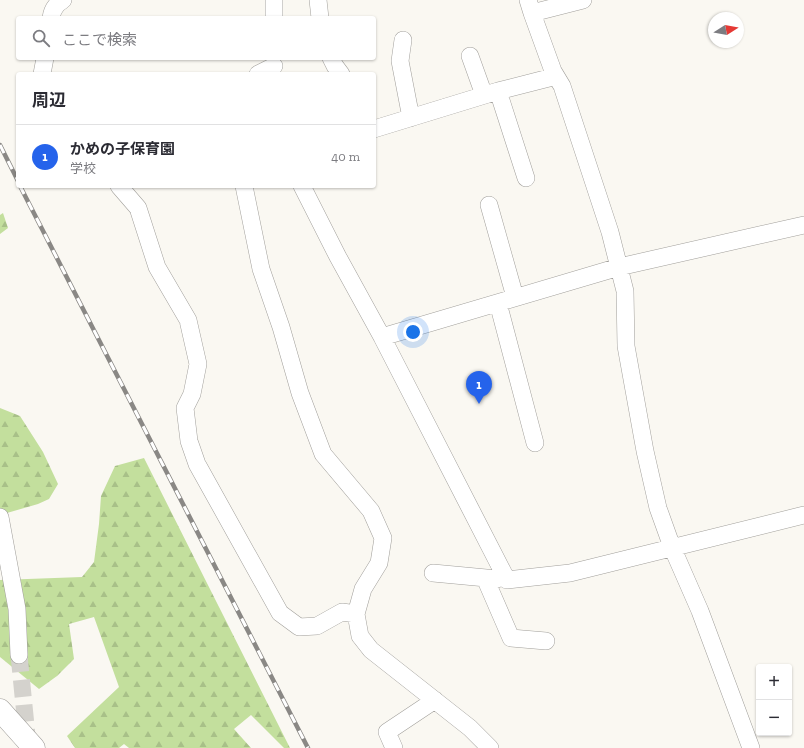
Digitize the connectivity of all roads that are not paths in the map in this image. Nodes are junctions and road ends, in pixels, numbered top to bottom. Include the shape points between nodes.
1 (63, 0) edge
2 (274, 0) edge
3 (318, 0) edge
4 (580, 0) edge
5 (530, 6) edge
6 (51, 16) edge
7 (274, 16) edge
8 (320, 16) edge
9 (403, 40) dead end
10 (470, 56) dead end
11 (45, 60) edge
12 (332, 60) edge
13 (275, 66) edge
14 (553, 71) junction
15 (42, 72) edge
16 (262, 72) edge
17 (340, 72) edge
18 (491, 93) junction
19 (411, 118) junction
20 (376, 129) edge
21 (526, 178) dead end
22 (121, 188) edge
23 (244, 188) edge
24 (303, 188) edge
25 (489, 205) dead end
26 (804, 225) edge
27 (619, 267) junction
28 (515, 297) junction
29 (498, 303) junction
30 (382, 336) junction
31 (535, 443) dead end
32 (804, 515) edge
33 (0, 516) edge
34 (672, 547) junction
35 (433, 573) dead end
36 (485, 578) junction
37 (507, 580) junction
38 (356, 614) junction
39 (546, 641) dead end
40 (19, 655) tunnel mouth
41 (435, 700) junction
42 (0, 710) edge
43 (34, 748) edge
44 (394, 748) edge
45 (490, 748) edge
46 (751, 748) edge

1 - 6 street via 52,10
2 - 7 street
3 - 8 street
4 - 5 street
5 - 14 street
9 - 19 street via 400,61
10 - 18 street
11 - 15 street
12 - 17 street
13 - 16 street
14 - 18 street via 549,78
14 - 27 street via 562,86
18 - 19 street
18 - 21 street
19 - 20 street
22 - 38 street via 138,208 157,267 188,320 198,364 192,394 185,408 189,441 204,478 280,613 299,627 317,626 342,612
23 - 38 street via 261,270 300,394 323,454 371,511 383,538 379,563 363,589
24 - 30 street
25 - 28 street
26 - 27 street
27 - 28 street
27 - 34 street via 625,291 626,346 644,451 658,508
28 - 29 street
29 - 30 street
29 - 31 street
30 - 37 street
32 - 34 street
33 - 40 street via 17,609
34 - 37 street via 570,573
34 - 46 street via 700,611
35 - 36 street
36 - 37 street
36 - 39 street via 511,638
38 - 41 street via 360,636 371,650
41 - 44 street via 387,732
41 - 45 street
42 - 43 highway

